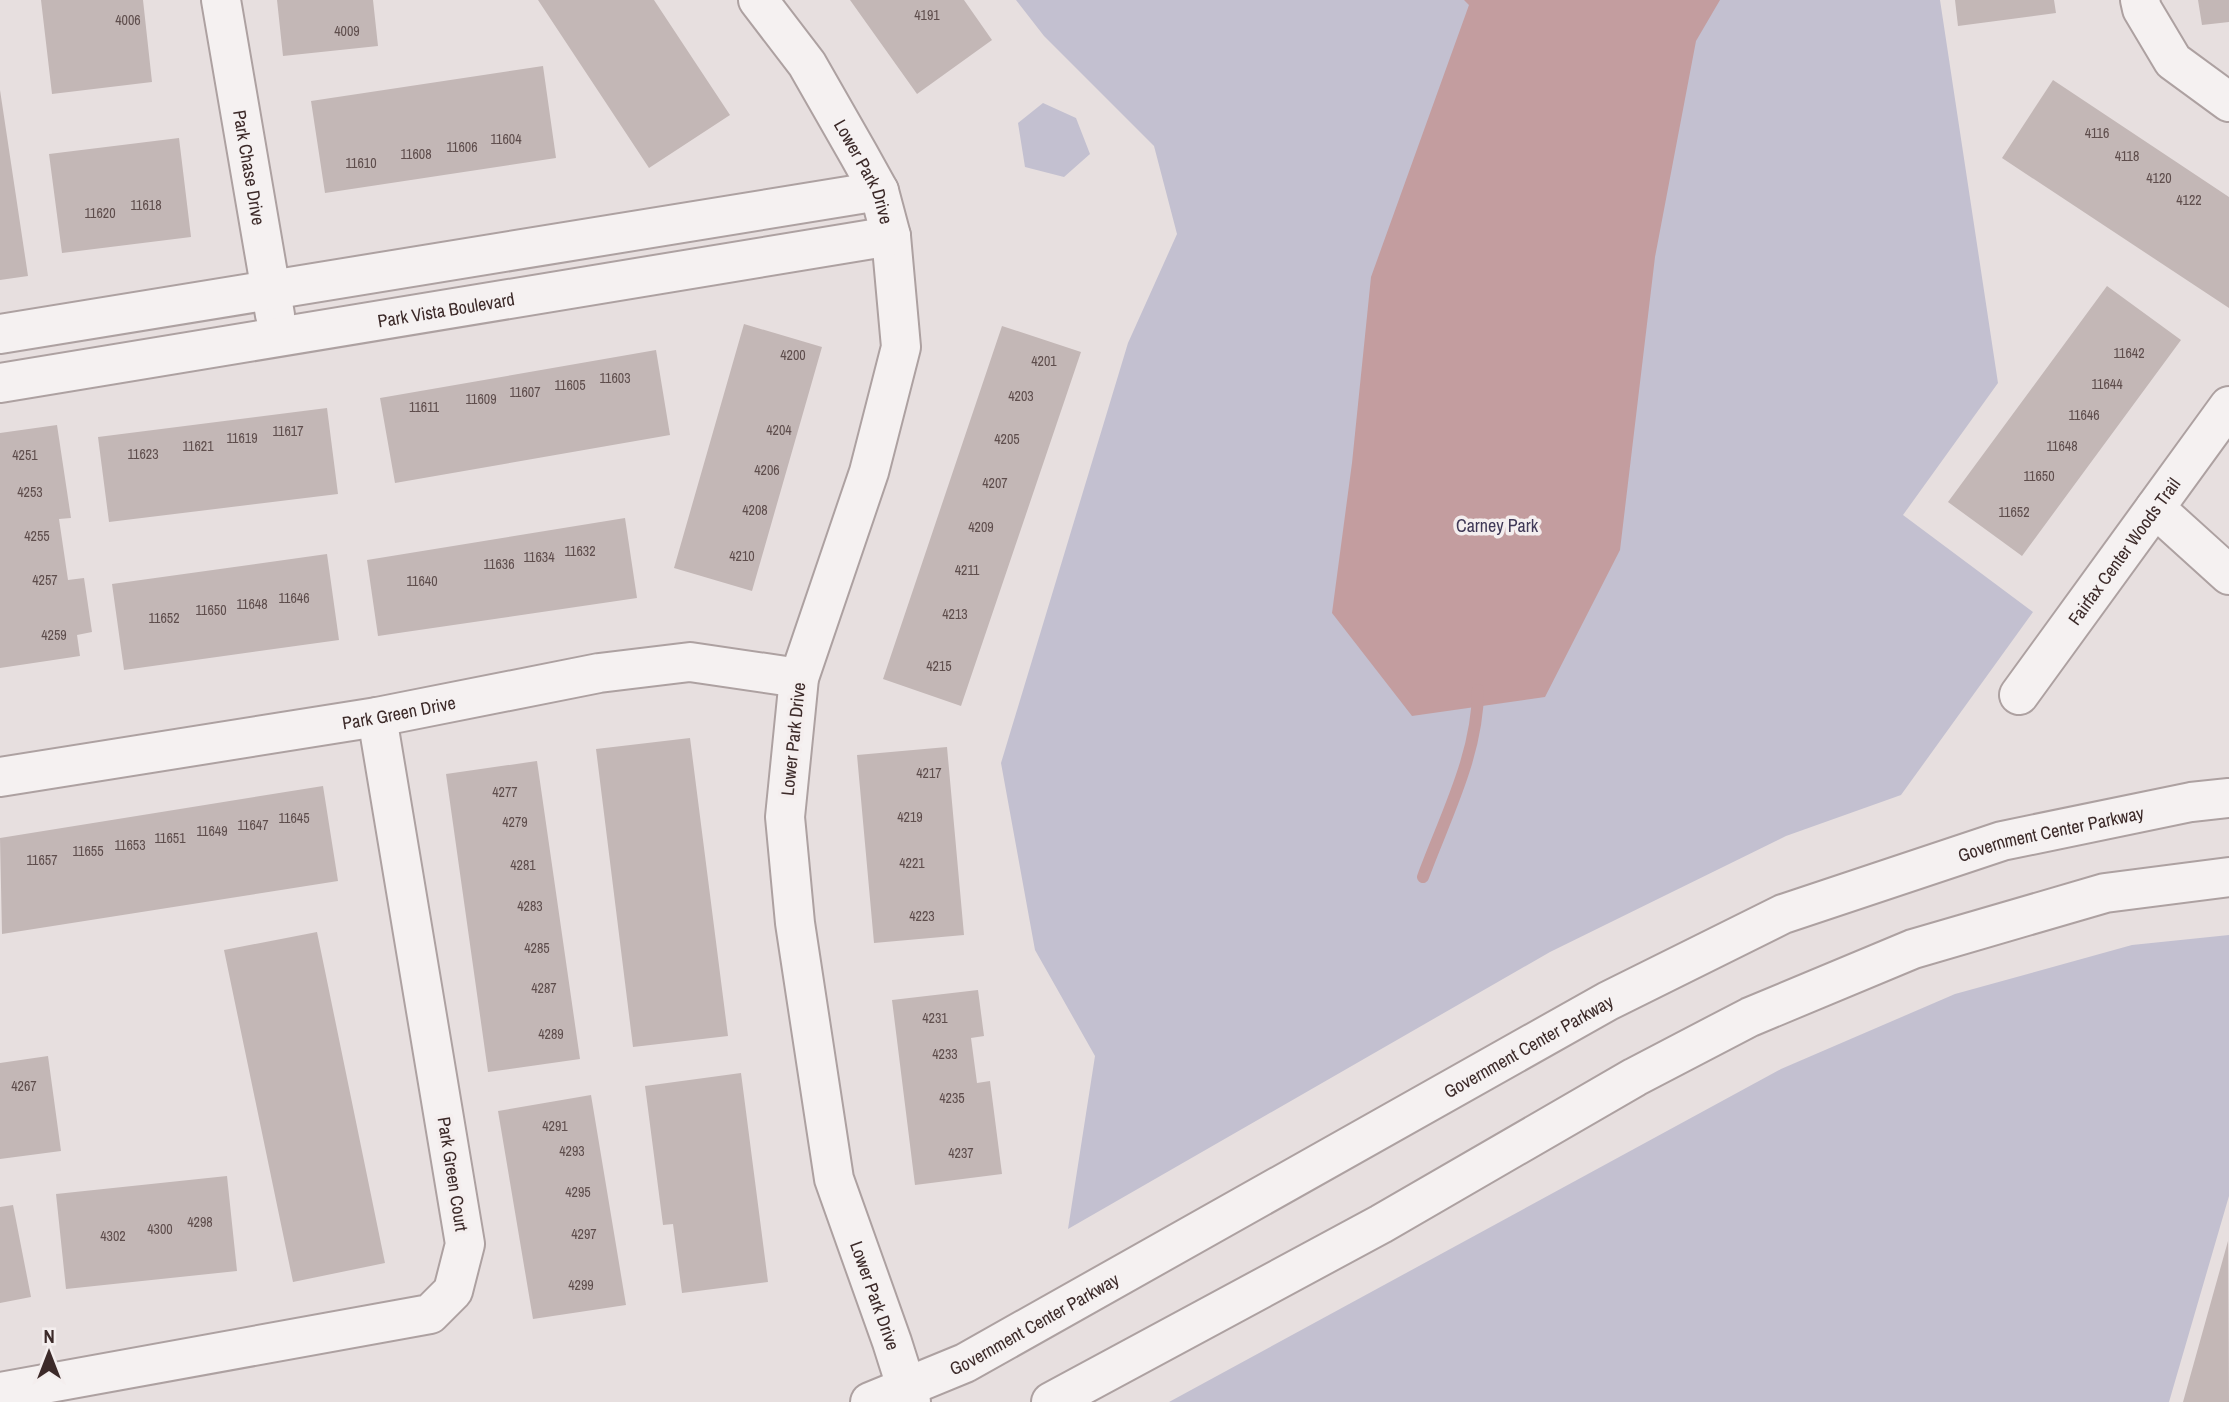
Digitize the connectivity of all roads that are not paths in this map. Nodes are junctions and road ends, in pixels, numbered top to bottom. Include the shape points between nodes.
1 (221, 0) edge
2 (758, 0) edge
3 (2140, 0) edge
4 (2229, 102) edge
5 (878, 191) junction
6 (891, 236) junction
7 (271, 290) junction
8 (0, 334) edge
9 (278, 336) junction
10 (0, 383) edge
11 (2229, 406) edge
12 (2155, 509) junction
13 (2229, 575) edge
14 (799, 678) junction
15 (2019, 695) dead end
16 (377, 717) junction
17 (0, 777) edge
18 (2229, 798) edge
19 (2229, 877) edge
20 (0, 1392) edge
21 (908, 1395) edge
22 (870, 1402) edge
23 (1051, 1402) edge

1 - 7 street, Park Chase Drive
2 - 5 street, Lower Park Drive via 807,64
3 - 4 street via 2173,61
5 - 6 street, Lower Park Drive
5 - 7 street
6 - 9 street, Park Vista Boulevard
6 - 14 street, Lower Park Drive via 901,347 869,472
7 - 8 street
7 - 9 street, Park Chase Drive
9 - 10 street, Park Vista Boulevard
11 - 12 street, Fairfax Center Woods Trail
12 - 13 street
12 - 15 street, Fairfax Center Woods Trail
14 - 16 street, Park Green Drive via 690,662 599,673
14 - 21 street, Lower Park Drive via 785,817 797,936 834,1179
16 - 17 street, Park Green Drive
16 - 20 street, Park Green Court via 465,1244 453,1291 430,1314
18 - 21 street, Government Center Parkway via 2001,841 1783,914 1608,1001
19 - 23 street via 2105,893 1926,945 1750,1017
21 - 22 street, Government Center Parkway

